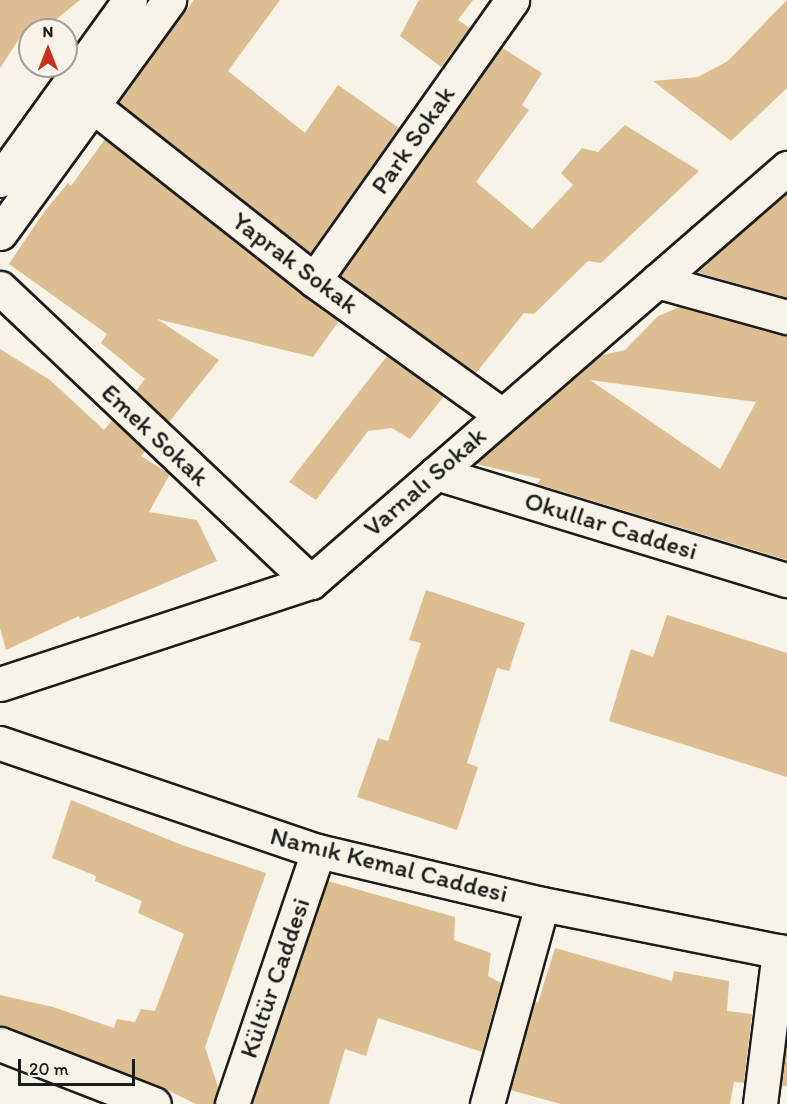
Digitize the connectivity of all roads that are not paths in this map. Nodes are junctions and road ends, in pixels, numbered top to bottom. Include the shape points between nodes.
1 (130, 0) edge
2 (169, 0) edge
3 (512, 0) edge
4 (93, 106) junction
5 (787, 168) edge
6 (0, 180) edge
7 (0, 233) edge
8 (314, 280) junction
9 (657, 281) junction
10 (0, 288) edge
11 (787, 317) edge
12 (502, 415) junction
13 (436, 473) junction
14 (787, 580) edge
15 (310, 582) junction
16 (0, 684) edge
17 (0, 743) edge
18 (318, 851) junction
19 (542, 904) junction
20 (783, 952) edge
21 (0, 1044) edge
22 (154, 1104) edge
23 (232, 1104) edge
24 (487, 1104) edge
25 (760, 1104) edge

1 - 6 street
2 - 4 street
3 - 8 street, Park Sokak
4 - 7 street
4 - 8 street, Yaprak Sokak
5 - 9 street, Varnalı Sokak
8 - 12 street, Yaprak Sokak
9 - 11 street
9 - 12 street, Varnalı Sokak
10 - 15 street, Emek Sokak
12 - 13 street, Varnalı Sokak
13 - 14 street, Okullar Caddesi
13 - 15 street, Varnalı Sokak
15 - 16 street, Varnalı Sokak
17 - 18 street, Namık Kemal Caddesi
18 - 19 street, Namık Kemal Caddesi
18 - 23 street, Kültür Caddesi
19 - 20 street, Namık Kemal Caddesi
19 - 24 street
20 - 25 street
21 - 22 street

